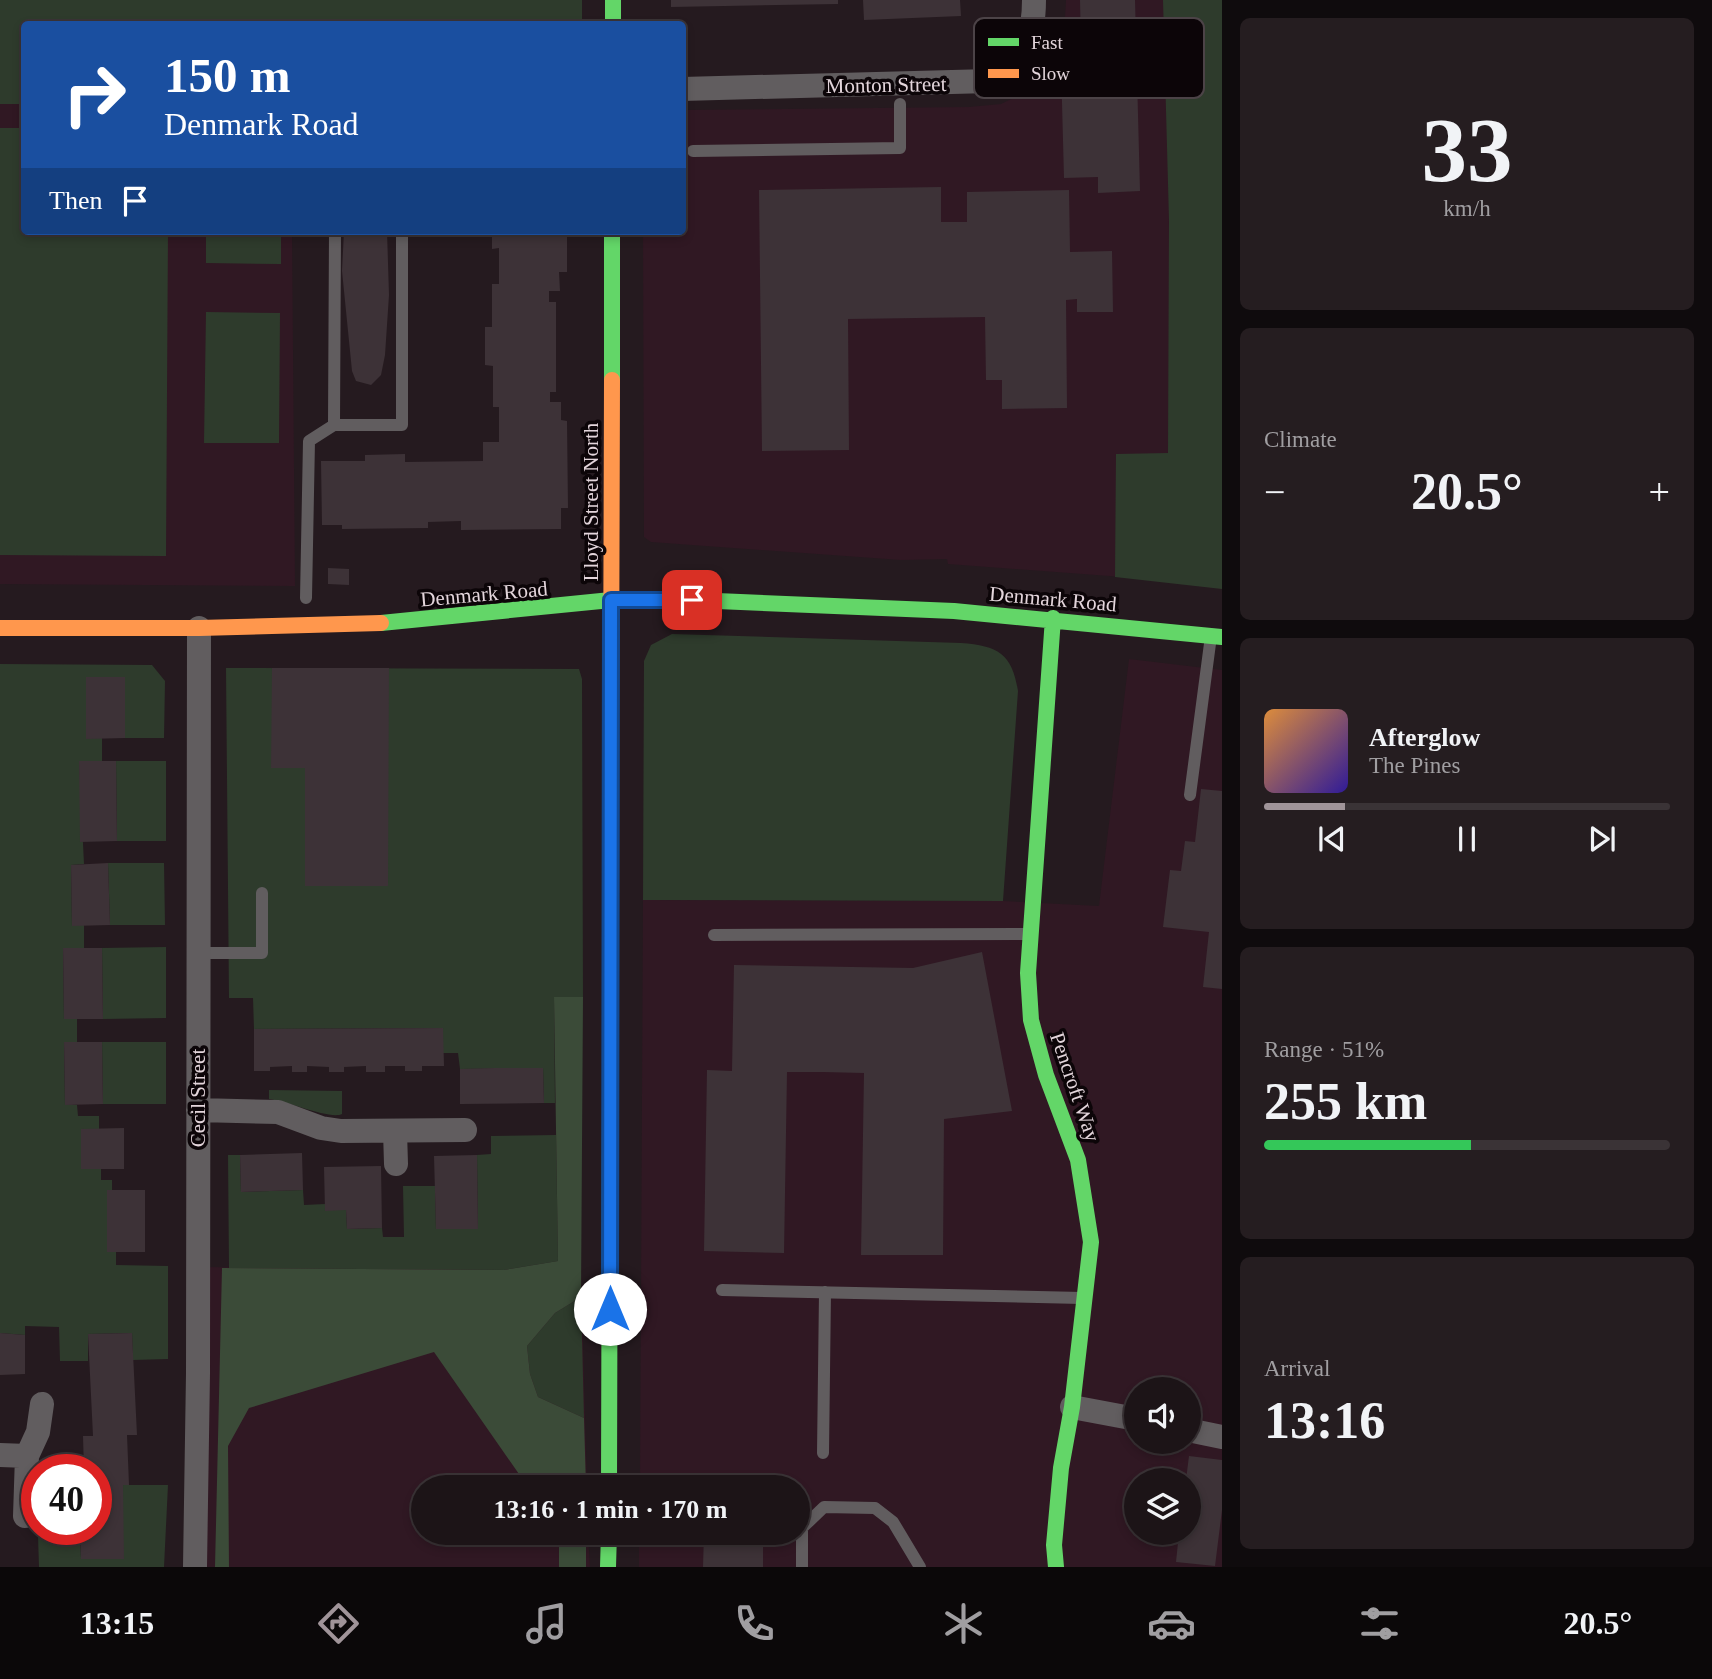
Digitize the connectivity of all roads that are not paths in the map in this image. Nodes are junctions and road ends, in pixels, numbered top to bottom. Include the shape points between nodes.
1 (613, 0) edge
2 (1034, 0) edge
3 (1032, 18) edge
4 (613, 21) edge
5 (974, 81) edge
6 (686, 89) edge
7 (900, 104) dead end
8 (692, 150) dead end
9 (335, 235) edge
10 (402, 235) edge
11 (612, 235) edge
12 (334, 425) junction
13 (306, 598) dead end
14 (611, 600) junction
15 (1053, 618) junction
16 (0, 628) edge
17 (199, 628) junction
18 (1216, 637) edge
19 (1190, 794) dead end
20 (262, 893) dead end
21 (1029, 934) junction
22 (714, 935) dead end
23 (198, 953) junction
24 (198, 1111) junction
25 (465, 1130) dead end
26 (395, 1131) junction
27 (396, 1164) dead end
28 (722, 1290) dead end
29 (825, 1292) junction
30 (1085, 1298) junction
31 (42, 1404) dead end
32 (1072, 1407) junction
33 (1124, 1417) edge
34 (1201, 1433) edge
35 (1222, 1437) edge
36 (823, 1452) dead end
37 (28, 1454) edge
38 (0, 1455) edge
39 (21, 1456) edge
40 (609, 1475) edge
41 (609, 1545) edge
42 (195, 1567) edge
43 (608, 1567) edge
44 (802, 1567) edge
45 (920, 1567) edge
46 (1056, 1567) edge

1 - 4 street
2 - 3 street, Monton Street
5 - 6 street, Monton Street
7 - 8 lane via 900,148
9 - 12 lane
10 - 12 lane via 402,425
11 - 14 street, Lloyd Street North
12 - 13 lane via 309,441
14 - 15 street, Denmark Road
14 - 17 street, Denmark Road via 408,622
14 - 40 street, Lloyd Street North
15 - 18 street, Denmark Road
15 - 21 street, Pencroft Way
16 - 17 street, Denmark Road
17 - 23 street, Cecil Street
18 - 19 lane
20 - 23 lane via 262,953
21 - 22 lane
21 - 30 street, Pencroft Way via 1031,1020 1086,1189 1091,1242
23 - 24 street, Cecil Street
24 - 26 street via 259,1110 321,1128
24 - 42 street, Cecil Street
25 - 26 street
26 - 27 street
28 - 29 lane
29 - 30 lane
29 - 36 lane
30 - 32 street, Pencroft Way
31 - 37 street via 38,1432
32 - 33 street
32 - 46 street, Pencroft Way via 1061,1468
34 - 35 street
38 - 39 street
41 - 43 street
44 - 45 lane via 802,1528 824,1507 875,1508 893,1522

